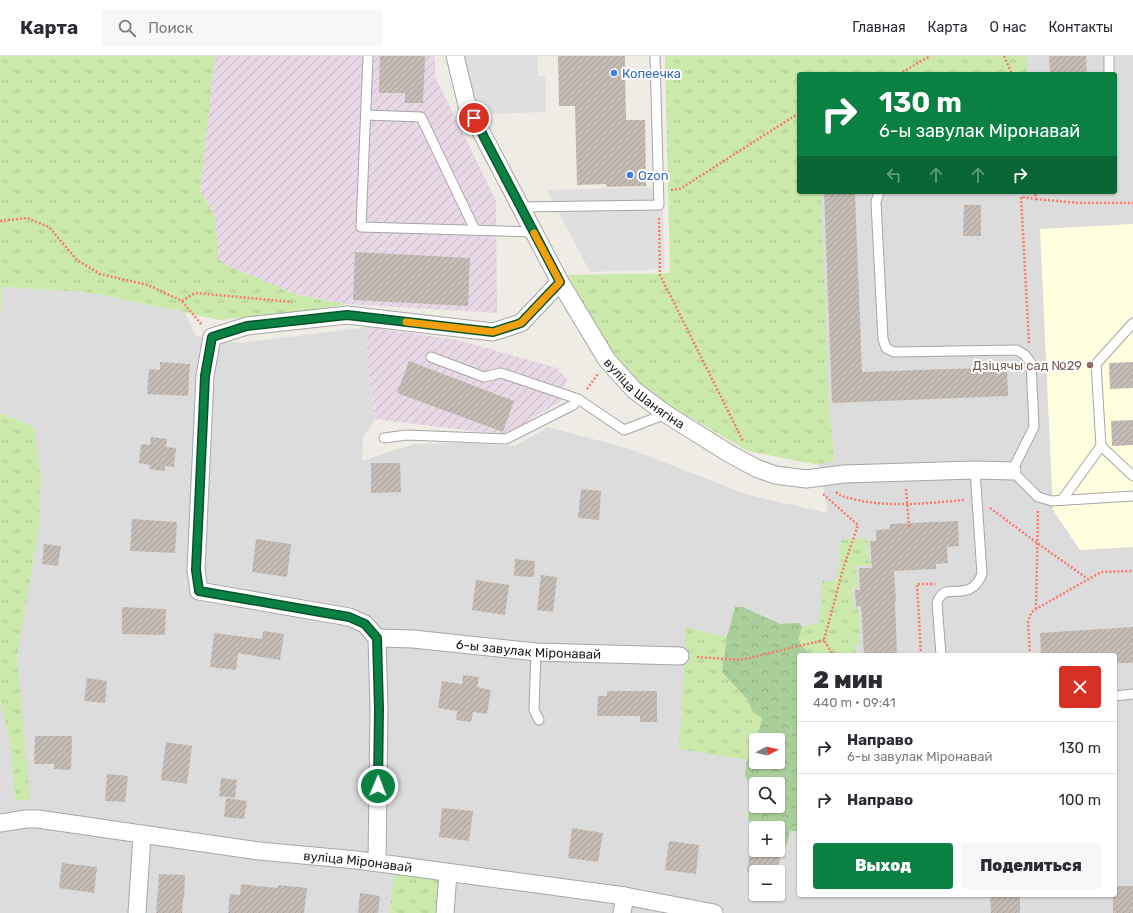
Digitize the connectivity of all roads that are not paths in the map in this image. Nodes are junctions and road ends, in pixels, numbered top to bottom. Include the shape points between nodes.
1 (368, 56) edge
2 (455, 56) edge
3 (655, 56) edge
4 (1109, 56) edge
5 (1110, 72) edge
6 (366, 115) junction
7 (878, 194) edge
8 (521, 207) junction
9 (475, 230) junction
10 (534, 232) junction
11 (560, 282) junction
12 (1133, 323) edge
13 (431, 357) dead end
14 (578, 399) junction
15 (666, 414) junction
16 (384, 438) dead end
17 (1101, 446) junction
18 (975, 470) junction
19 (1012, 471) junction
20 (1133, 476) edge
21 (1133, 496) edge
22 (1062, 500) junction
23 (377, 638) junction
24 (536, 652) junction
25 (941, 653) edge
26 (680, 656) road end
27 (1133, 694) edge
28 (1117, 696) edge
29 (539, 720) dead end
30 (0, 822) edge
31 (142, 835) junction
32 (377, 862) junction
33 (448, 873) junction
34 (625, 896) junction
35 (137, 913) edge
36 (444, 913) edge
37 (622, 913) edge
38 (714, 913) edge

1 - 6 lane
2 - 8 street, вуліца Шанягіна via 467,105
3 - 8 lane via 659,205
4 - 5 lane
6 - 9 lane via 421,117
6 - 9 lane via 361,227
7 - 19 lane via 876,202 883,339 886,348 894,352 1017,350 1025,354 1030,363 1034,427
8 - 10 street, вуліца Шанягіна
9 - 10 lane
10 - 11 street, вуліца Шанягіна
11 - 15 street, вуліца Шанягіна via 607,360 634,390
11 - 23 street via 521,323 493,332 347,315 247,326 212,337 204,384 196,570 199,591 349,617 365,624
12 - 17 lane via 1096,364
13 - 14 lane via 484,377 501,373
14 - 15 lane via 624,430
14 - 16 lane via 506,439 407,435
15 - 18 street, вуліца Шанягіна via 730,454 775,475 806,479 844,474
17 - 20 lane
17 - 22 lane
18 - 19 street, вуліца Шанягіна
18 - 25 lane via 973,499 982,574 974,587 946,592 940,596 937,603
19 - 22 lane via 1038,498
21 - 22 lane
23 - 24 street, 6-ы завулак Міронавай via 413,639
23 - 32 street
24 - 26 street, 6-ы завулак Міронавай
24 - 29 lane via 534,710
27 - 28 lane
30 - 31 street, вуліца Міронавай via 38,819
31 - 32 street, вуліца Міронавай via 259,851
31 - 35 street
32 - 33 street, вуліца Міронавай
33 - 34 street, вуліца Міронавай
33 - 36 street
34 - 37 street
34 - 38 street, вуліца Міронавай

